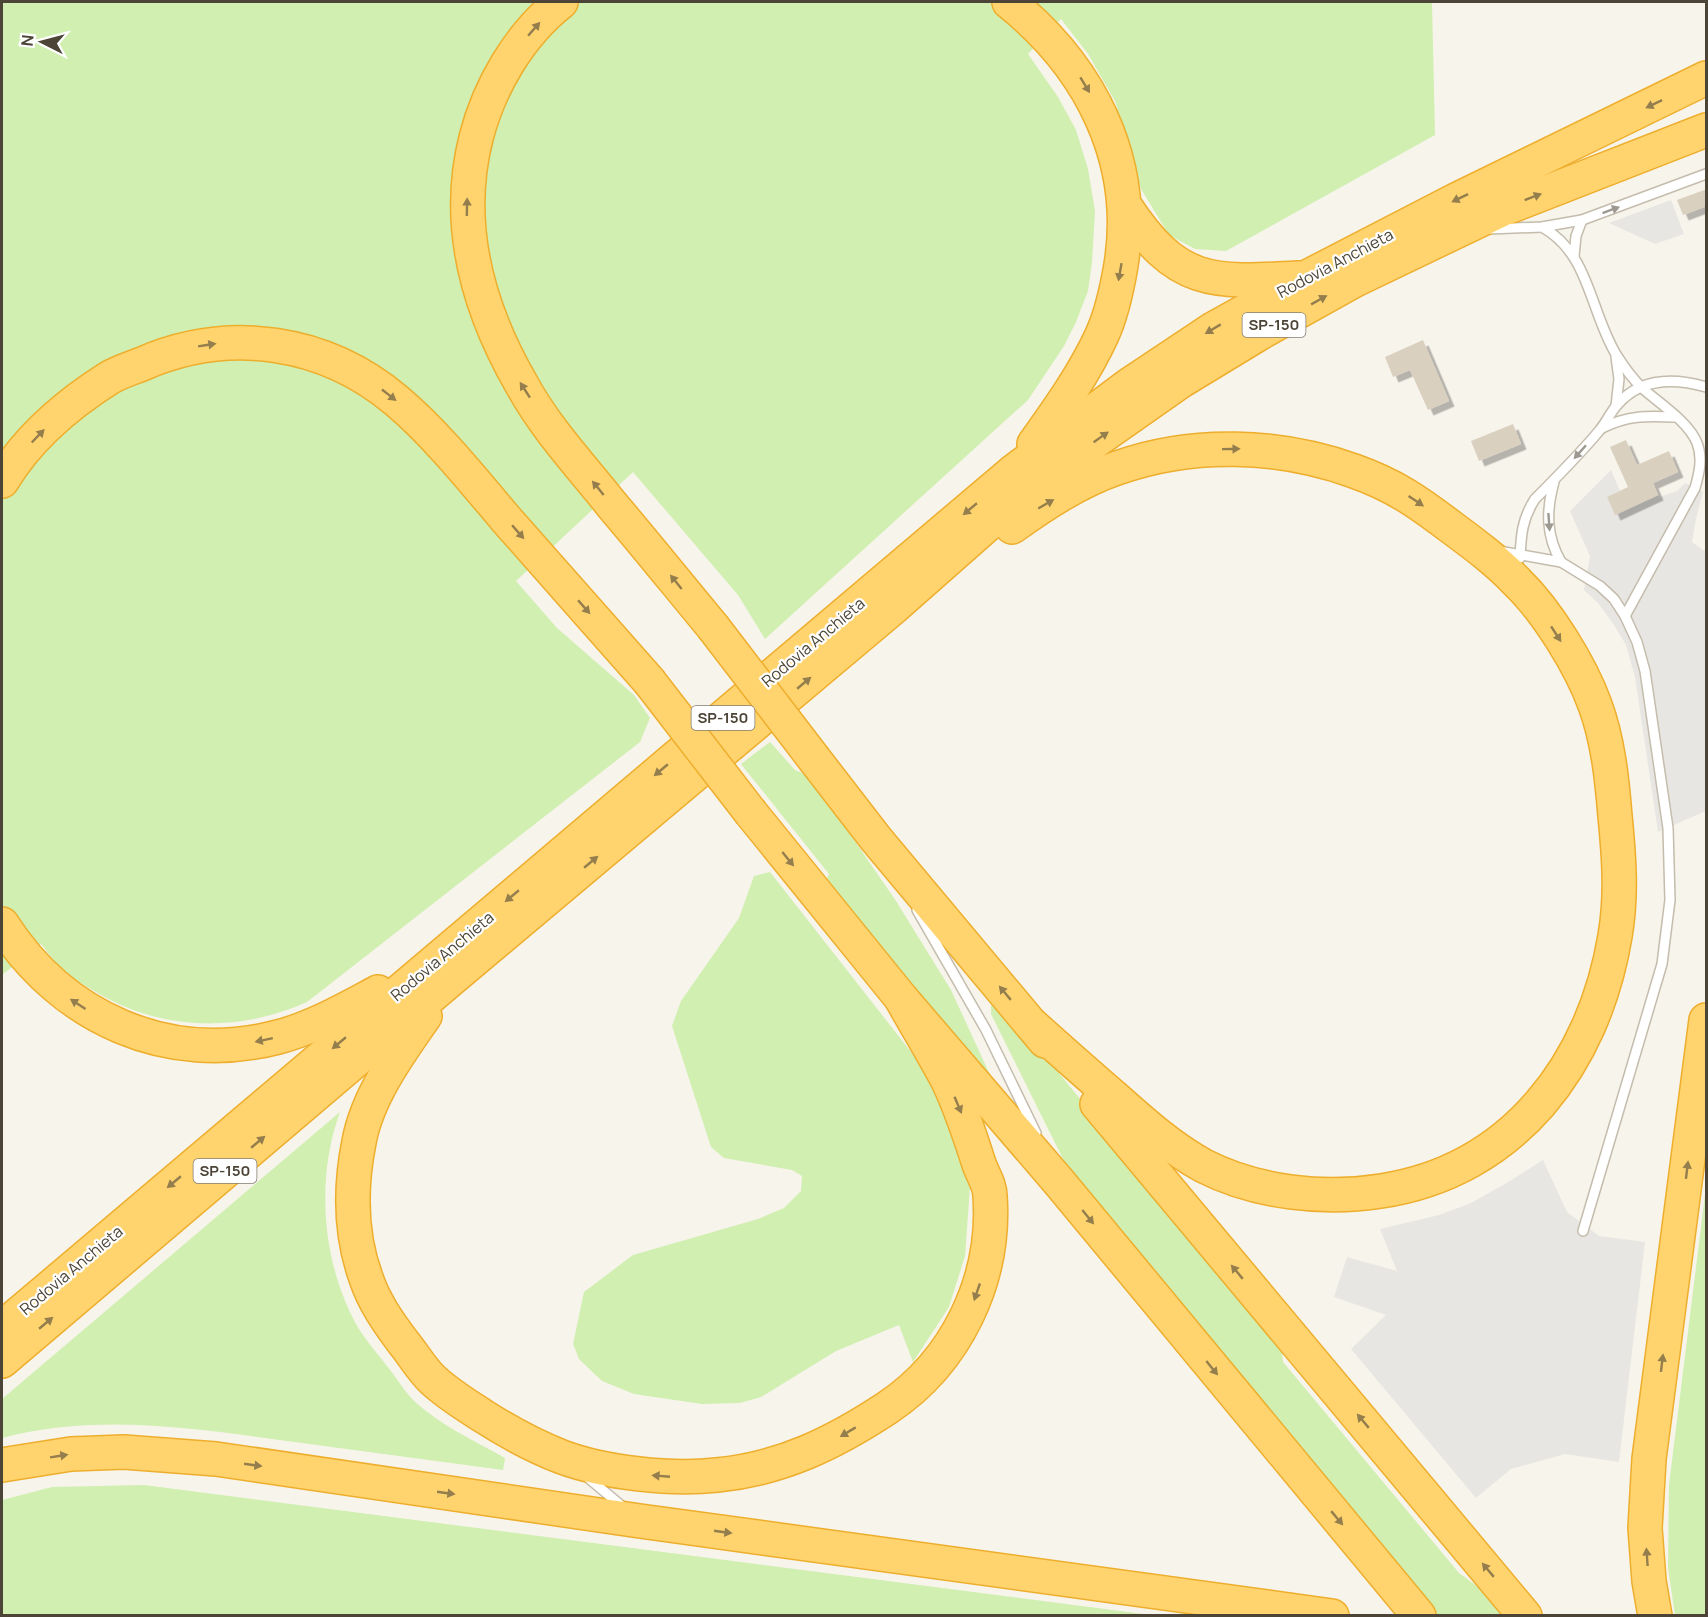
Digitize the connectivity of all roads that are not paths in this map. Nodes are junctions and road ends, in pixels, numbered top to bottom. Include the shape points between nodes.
1 (561, 2) edge
2 (1014, 5) edge
3 (1707, 78) edge
4 (1707, 130) edge
5 (1707, 174) edge
6 (1125, 206) junction
7 (1582, 220) junction
8 (1542, 227) junction
9 (1450, 234) junction
10 (1574, 256) junction
11 (1305, 278) junction
12 (1616, 354) junction
13 (1640, 387) junction
14 (1707, 387) edge
15 (1616, 406) junction
16 (1675, 417) junction
17 (1600, 429) junction
18 (1014, 471) junction
19 (1555, 480) junction
20 (2, 481) edge
21 (1561, 562) junction
22 (1520, 569) junction
23 (894, 607) junction
24 (1625, 616) junction
25 (876, 839) junction
26 (905, 889) dead end
27 (910, 899) dead end
28 (3, 927) edge
29 (440, 972) junction
30 (900, 998) junction
31 (1707, 1020) edge
32 (1031, 1024) junction
33 (1039, 1141) dead end
34 (1044, 1151) dead end
35 (1059, 1182) junction
36 (1583, 1231) dead end
37 (2, 1328) edge
38 (2, 1361) edge
39 (564, 1458) junction
40 (2, 1465) edge
41 (640, 1521) junction
42 (1332, 1616) edge
43 (1419, 1616) edge
44 (1526, 1616) edge
45 (1655, 1616) edge

25 -> 1 highway, bridge via 713,627 558,439 522,387 486,307 469,247 467,182 472,151 490,95 507,64 550,10
2 -> 6 highway via 1068,60 1096,105 1111,142
3 -> 11 highway, Rodovia Anchieta / SP-150
9 -> 4 highway, Rodovia Anchieta / SP-150 via 1500,210
7 -> 5 lane
6 - 11 highway via 1153,243 1187,270 1204,277 1243,281
6 -> 18 highway via 1125,240 1115,298 1102,334 1078,380
7 - 8 lane
7 - 10 lane
8 - 9 lane
8 - 10 lane via 1559,238
23 -> 9 highway, Rodovia Anchieta / SP-150 via 1030,487 1181,381 1355,280
10 - 12 lane
11 -> 18 highway, Rodovia Anchieta / SP-150 via 1213,329 1129,385
12 - 13 lane
12 - 15 lane
13 - 14 lane via 1670,381
13 - 15 lane
13 - 16 lane
15 - 17 lane
16 - 17 lane via 1641,416
16 - 24 lane via 1697,443 1700,467 1695,488
17 -> 19 lane
18 -> 29 highway, Rodovia Anchieta / SP-150
19 -> 21 lane via 1549,499 1548,528
19 - 22 lane via 1526,512
20 -> 30 highway, bridge via 64,410 110,378 174,351 210,344 270,344 344,365 373,382 419,422 649,681
21 - 22 lane
21 - 24 lane via 1600,586
23 -> 22 highway via 1041,507 1077,487 1116,468 1195,450 1273,452 1310,458 1380,480 1415,499 1479,548
22 -> 32 highway via 1581,673 1596,707 1608,752 1619,853 1619,895 1615,936 1595,1015 1561,1079 1506,1137 1435,1178 1395,1189 1322,1195 1264,1186 1208,1167 1171,1145
29 -> 23 highway, Rodovia Anchieta / SP-150
24 - 36 lane via 1645,671 1668,828 1670,900 1654,997
25 - 26 lane
32 -> 25 highway
27 - 33 lane via 986,1030
29 -> 28 highway via 278,1037 218,1046 173,1042 122,1028 74,1003 30,962
29 -> 37 highway, Rodovia Anchieta / SP-150
38 -> 29 highway, Rodovia Anchieta / SP-150
29 - 39 highway via 376,1094 359,1139 352,1191 354,1231 365,1277 383,1315 431,1379 513,1435
30 - 35 highway
30 -> 39 highway via 949,1083 990,1192 988,1246 978,1292 962,1328 944,1354 900,1399 841,1437 788,1461 736,1473 678,1477 639,1474
45 -> 31 highway via 1645,1528 1649,1458
44 -> 32 highway
34 - 35 lane
35 -> 43 highway
39 - 41 lane
40 -> 41 highway via 71,1454 178,1455
41 -> 42 highway

